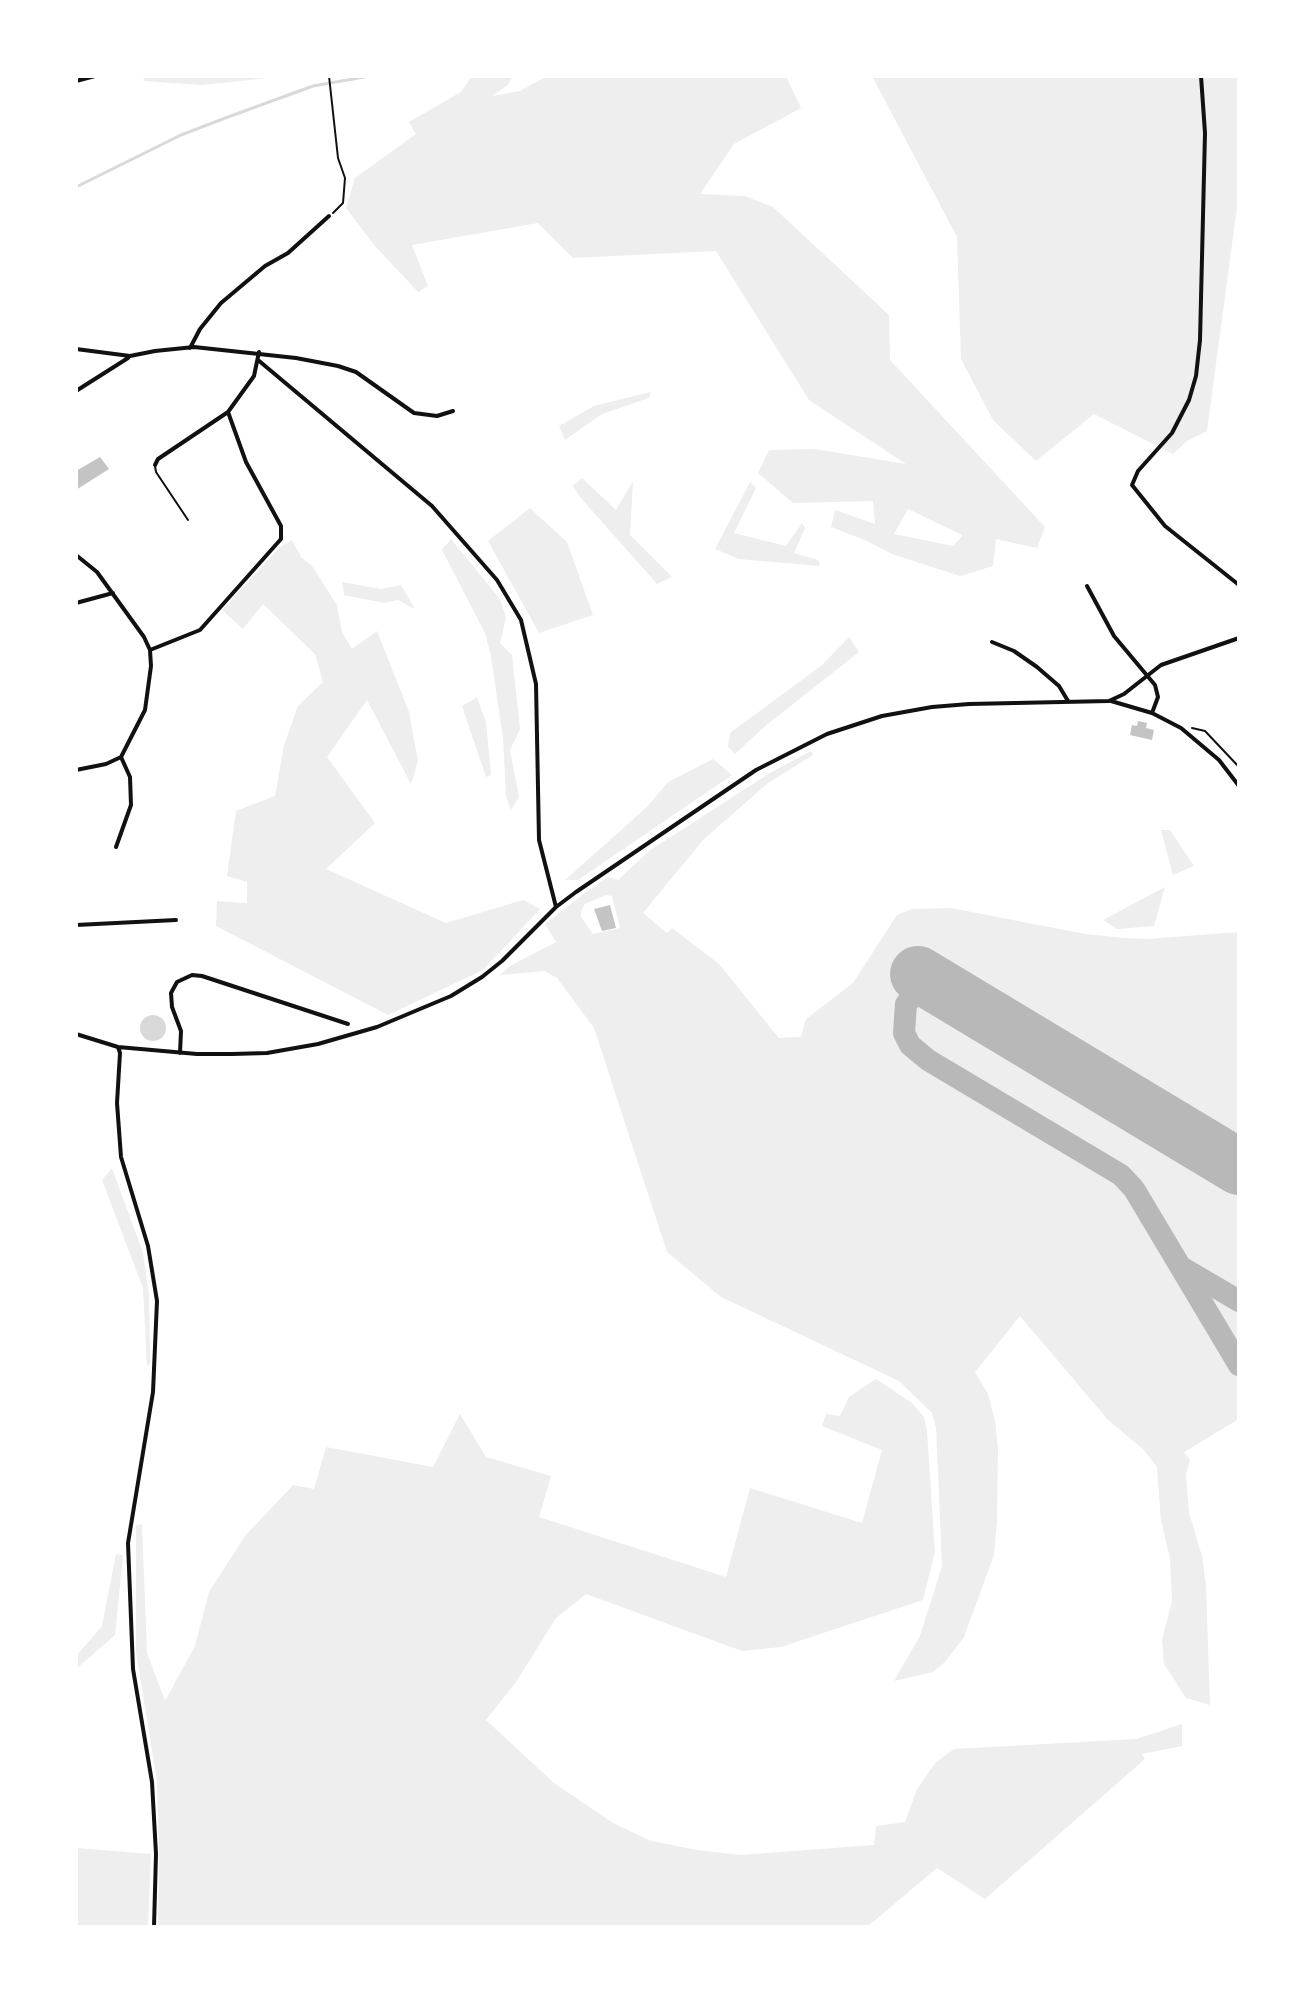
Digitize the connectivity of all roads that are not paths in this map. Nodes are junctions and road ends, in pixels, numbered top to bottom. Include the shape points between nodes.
1 (95, 76) edge
2 (1201, 76) edge
3 (76, 81) edge
4 (329, 216) road end
5 (190, 348) junction
6 (76, 349) edge
7 (259, 352) junction
8 (130, 356) junction
9 (258, 360) junction
10 (76, 391) edge
11 (453, 411) dead end
12 (228, 412) junction
13 (155, 465) joint
14 (188, 520) dead end
15 (76, 555) edge
16 (1239, 585) edge
17 (1087, 586) dead end
18 (113, 593) junction
19 (76, 603) edge
20 (1239, 638) edge
21 (992, 642) dead end
22 (150, 650) junction
23 (1147, 676) junction
24 (1068, 701) junction
25 (1109, 701) junction
26 (1152, 713) junction
27 (121, 757) junction
28 (76, 770) edge
29 (1239, 786) edge
30 (116, 847) dead end
31 (556, 907) junction
32 (176, 920) dead end
33 (76, 925) edge
34 (348, 1024) dead end
35 (76, 1034) edge
36 (118, 1047) junction
37 (180, 1053) junction
38 (154, 1927) edge

1 - 3 street
2 - 16 street via 1205,133 1196,376 1172,433 1132,485 1165,526
4 - 5 street via 221,303
5 - 7 street
5 - 8 street
6 - 8 street
7 - 9 street
7 - 11 street via 356,372 414,413 437,416
8 - 10 street
9 - 12 street via 254,376
9 - 31 street via 432,506 497,580 521,620 536,684 539,840
12 - 13 street
12 - 22 street via 283,535 200,630
13 - 14 lane
15 - 18 street
17 - 23 street via 1114,636
18 - 19 street
18 - 22 street
20 - 23 street via 1161,665
21 - 24 street via 1037,667
22 - 27 street via 148,699
23 - 25 street
23 - 26 street via 1158,693
24 - 25 street
24 - 31 street via 932,707 827,734 756,770
25 - 26 street
26 - 29 street via 1198,740
27 - 28 street
27 - 30 street via 130,777 131,805
31 - 37 street via 482,977 377,1027 267,1053
32 - 33 street
34 - 37 street via 192,975 177,982 171,993 181,1031
35 - 36 street
36 - 37 street
36 - 38 street via 121,1157 148,1246 157,1301 153,1392 128,1543 133,1669 152,1782

